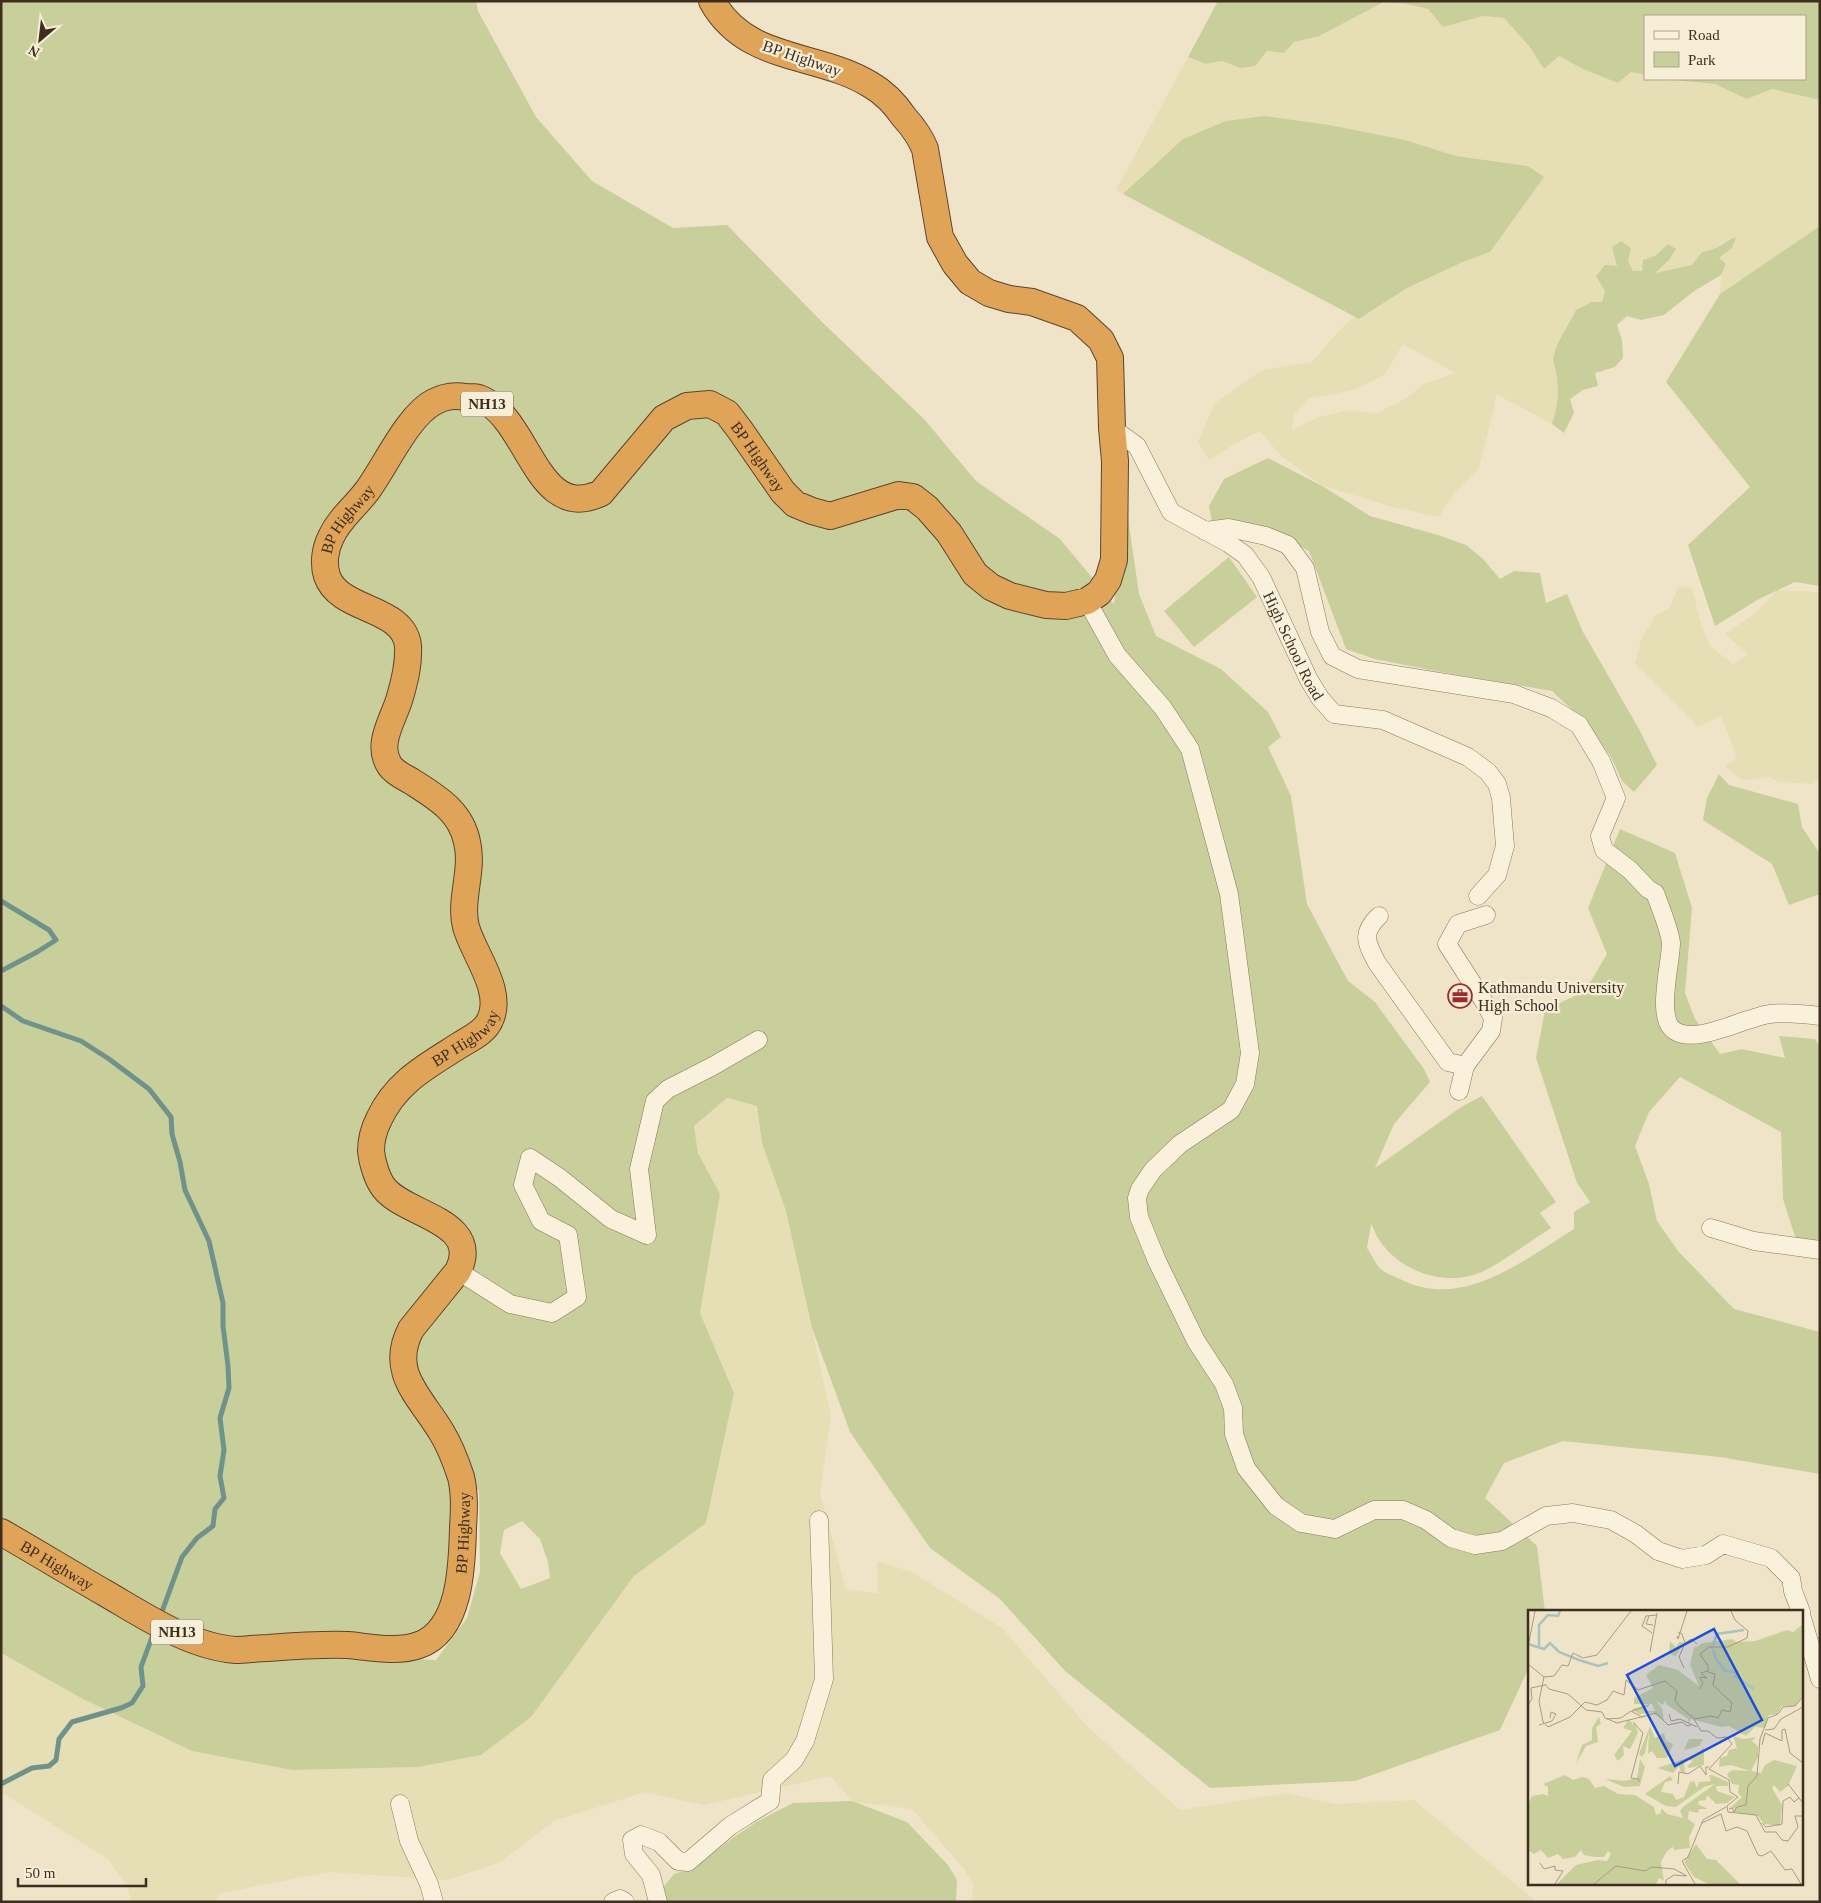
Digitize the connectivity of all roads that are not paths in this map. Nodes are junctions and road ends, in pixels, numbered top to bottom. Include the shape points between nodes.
1 (712, 1) edge
2 (1112, 428) junction
3 (1205, 531) junction
4 (1088, 601) junction
5 (1478, 896) dead end
6 (1486, 915) dead end
7 (1379, 916) dead end
8 (1820, 1016) edge
9 (758, 1040) dead end
10 (1465, 1066) junction
11 (1459, 1091) dead end
12 (1711, 1228) dead end
13 (1820, 1250) edge
14 (458, 1271) junction
15 (819, 1520) dead end
16 (1, 1532) edge
17 (1800, 1610) edge
18 (1804, 1625) edge
19 (1820, 1679) edge
20 (400, 1804) dead end
21 (434, 1902) edge
22 (613, 1902) edge
23 (625, 1902) edge
24 (658, 1902) edge

1 - 2 highway, BP Highway via 742,36 764,48 839,70 884,94 921,137 940,238 970,282 989,293 1032,302 1077,318 1101,340 1110,358
2 - 3 street, High School Road via 1137,446 1171,512
2 - 4 highway, BP Highway via 1114,560 1108,580
3 - 5 street, High School Road via 1245,555 1261,577 1309,680 1334,714 1383,720 1468,757 1488,772 1497,784 1505,846 1497,875
3 - 8 street via 1229,528 1266,536 1288,545 1305,568 1320,632 1332,656 1358,669 1514,694 1551,708 1579,725 1601,760 1616,798 1600,836 1604,850 1648,889 1656,892 1671,942 1665,1011 1669,1025 1676,1032 1702,1034 1770,1014
4 - 14 highway, BP Highway / NH13 via 1066,606 1046,605 1010,596 991,587 975,574 949,533 927,508 912,498 899,495 830,516 796,504 782,492 727,413 710,404 687,406 664,418 601,493 587,500 563,497 551,488 504,415 479,398 452,395 432,403 413,420 366,492 332,534 325,561 332,587 390,619 401,629 407,641 408,666 386,734 385,756 395,772 446,805 457,816 468,844 465,924 493,990 494,1008 490,1022 484,1030 402,1085 386,1104 373,1130 371,1150 383,1186 392,1196 454,1232 462,1246 463,1260
4 - 17 street via 1117,655 1163,708 1190,749 1229,894 1250,1053 1245,1084 1231,1110 1180,1144 1153,1170 1137,1198 1139,1217 1157,1261 1196,1342 1224,1384 1233,1408 1234,1434 1246,1468 1276,1506 1301,1523 1335,1529 1374,1510 1403,1510 1426,1520 1451,1538 1475,1545 1502,1541 1546,1516 1573,1513 1611,1520 1658,1551 1682,1559 1706,1555 1722,1544 1771,1558 1790,1578
6 - 10 street via 1458,924 1448,944 1492,1018 1491,1031
7 - 10 street via 1366,932 1368,946 1377,963 1448,1062
9 - 14 street via 668,1089 655,1101 640,1169 647,1235 611,1220 530,1158 523,1185 541,1221 568,1235 577,1298 552,1313 510,1304
10 - 11 street
12 - 13 street via 1754,1241
14 - 16 highway, BP Highway / NH13 via 412,1329 403,1351 410,1386 441,1432 452,1454 464,1493 460,1585 445,1621 435,1635 421,1644 403,1649 324,1644 235,1650 201,1643 158,1624
15 - 24 street via 824,1679 805,1741 794,1760 772,1780 770,1801 730,1826 688,1862 678,1861 659,1842 641,1835 632,1840 634,1854 651,1875
18 - 19 street
20 - 21 street via 410,1841
22 - 23 street via 620,1899

